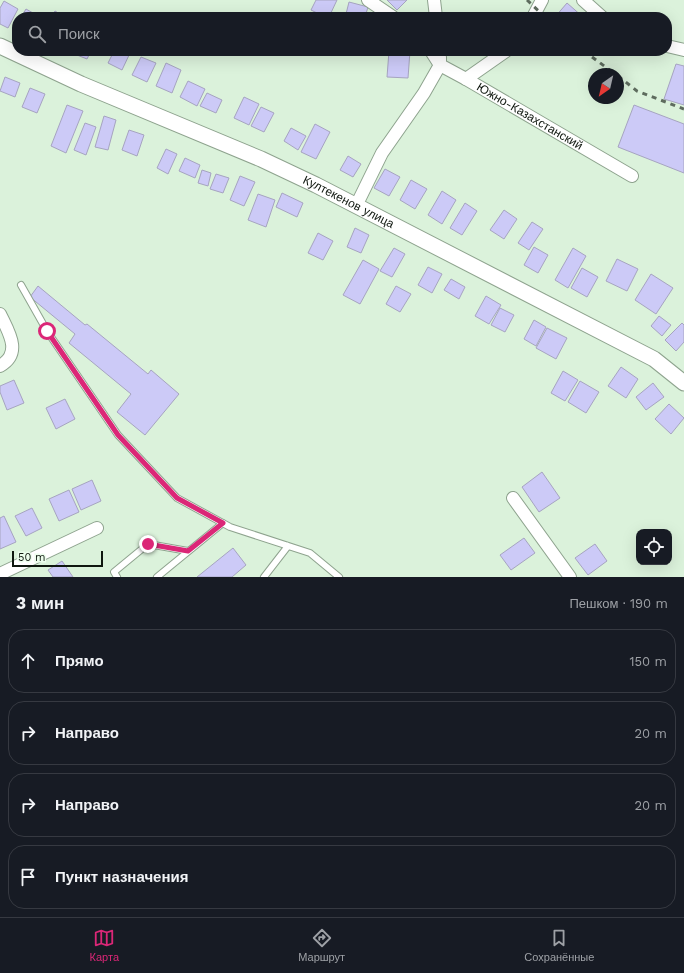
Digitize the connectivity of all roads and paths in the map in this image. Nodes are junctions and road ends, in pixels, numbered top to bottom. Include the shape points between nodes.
1 (368, 0) edge
2 (434, 0) edge
3 (542, 0) edge
4 (583, 0) edge
5 (386, 12) edge
6 (435, 12) edge
7 (536, 12) edge
8 (596, 12) edge
9 (0, 46) edge
10 (672, 47) edge
11 (684, 50) edge
12 (12, 52) edge
13 (21, 56) edge
14 (434, 56) edge
15 (439, 56) edge
16 (499, 56) edge
17 (440, 65) junction
18 (466, 78) junction
19 (632, 176) dead end
20 (356, 206) junction
21 (21, 285) dead end
22 (0, 314) edge
23 (0, 366) edge
24 (684, 383) edge
25 (513, 498) dead end
26 (223, 523) junction
27 (98, 528) dead end
28 (288, 546) junction
29 (188, 551) junction
30 (0, 574) edge
31 (117, 577) edge
32 (157, 577) edge
33 (264, 577) edge
34 (339, 577) edge
35 (570, 577) edge

1 - 5 street
2 - 6 street
3 - 7 street
4 - 8 street
9 - 12 street, Култекенов улица
10 - 11 street
13 - 20 street, Култекенов улица via 81,84 261,159
14 - 17 street
15 - 17 street
16 - 18 street
17 - 18 street, Южно-Казахстанский
17 - 20 street via 424,93 382,152
18 - 19 street, Южно-Казахстанский
20 - 24 street, Култекенов улица via 654,359
21 - 26 lane via 47,331 118,435 177,498
22 - 23 street via 12,338 11,354
25 - 35 street
26 - 28 lane
26 - 29 lane
27 - 30 street
28 - 33 lane
28 - 34 lane via 310,553
29 - 31 lane via 148,544 114,572
29 - 32 lane

